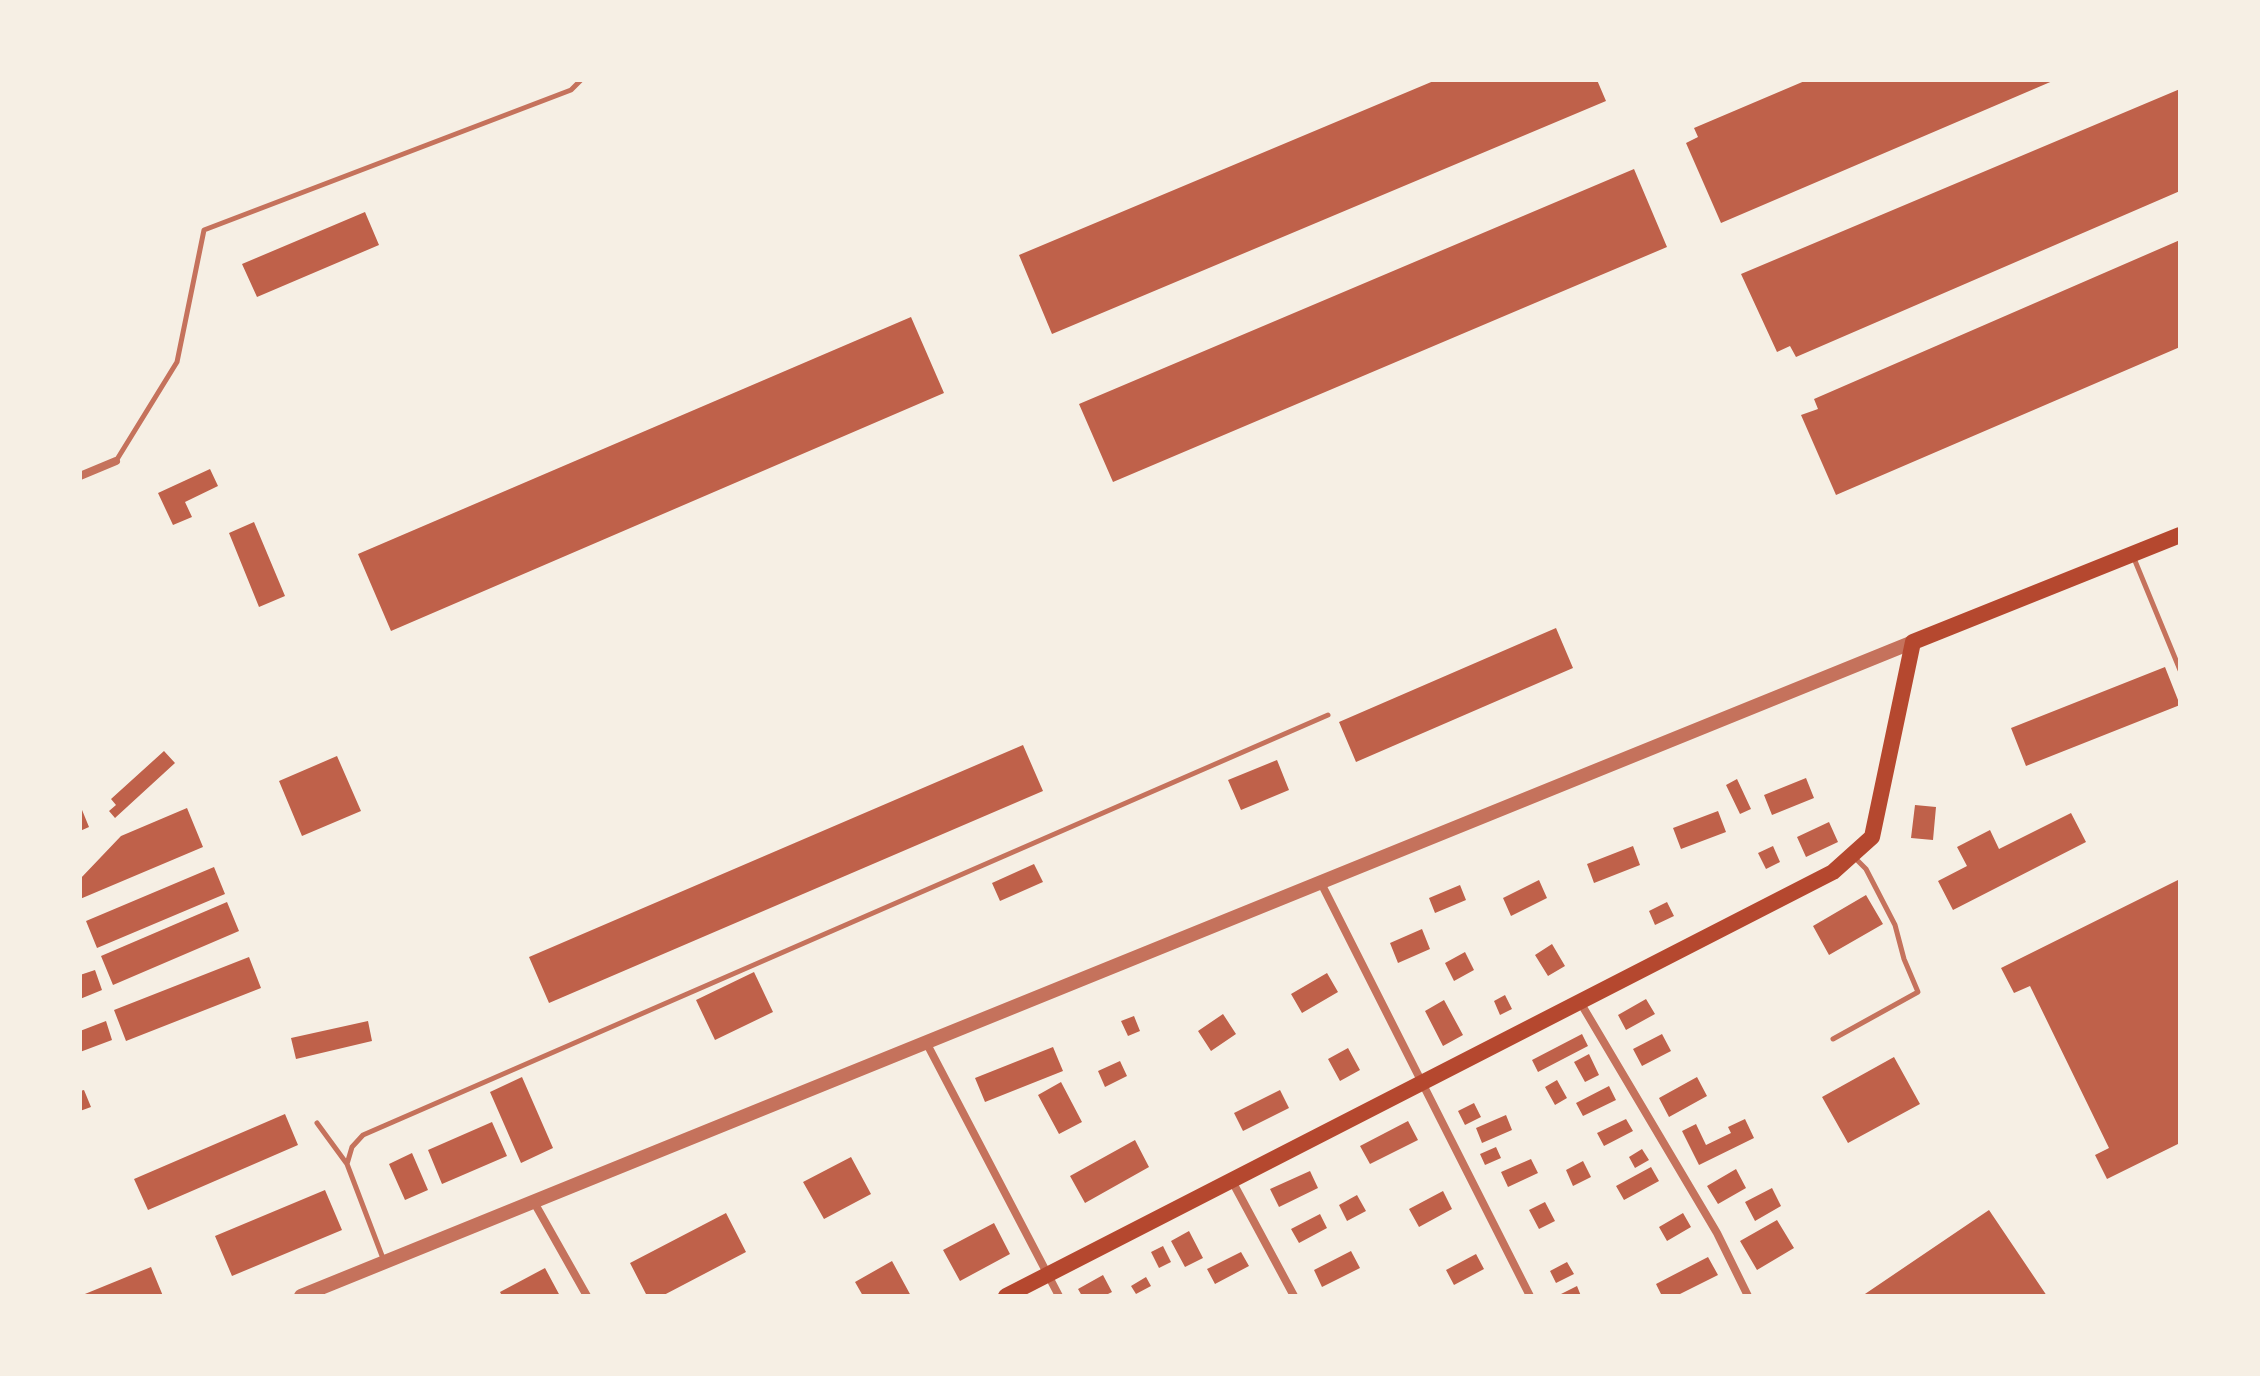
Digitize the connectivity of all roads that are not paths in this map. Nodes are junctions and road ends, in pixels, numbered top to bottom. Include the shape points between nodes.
1 (581, 80) edge
2 (116, 461) joint
3 (80, 476) edge
4 (2180, 535) edge
5 (2132, 554) junction
6 (1913, 642) junction
7 (2180, 670) edge
8 (1328, 715) dead end
9 (1852, 855) junction
10 (1321, 883) junction
11 (1580, 1001) junction
12 (1833, 1039) dead end
13 (927, 1044) junction
14 (1419, 1083) junction
15 (317, 1123) dead end
16 (347, 1164) junction
17 (1232, 1180) junction
18 (535, 1204) junction
19 (384, 1263) junction
20 (1047, 1275) junction
21 (301, 1296) edge
22 (587, 1296) edge
23 (1006, 1296) edge
24 (1059, 1296) edge
25 (1294, 1296) edge
26 (1530, 1296) edge
27 (1748, 1296) edge

1 - 2 lane via 571,90 204,230 177,362
2 - 3 street
4 - 5 main road
5 - 6 main road
5 - 7 lane
6 - 9 main road via 1872,837
6 - 10 street
8 - 16 lane via 431,1103 363,1135
9 - 11 main road via 1833,872
9 - 12 lane via 1866,869 1895,925 1918,992
10 - 13 street
10 - 14 street
11 - 14 main road
11 - 27 street via 1717,1233
13 - 18 street
13 - 20 street
14 - 17 main road
14 - 26 street
15 - 16 lane
16 - 19 lane
17 - 20 main road
17 - 25 street
18 - 19 street
18 - 22 street
19 - 21 street
20 - 23 main road
20 - 24 street

